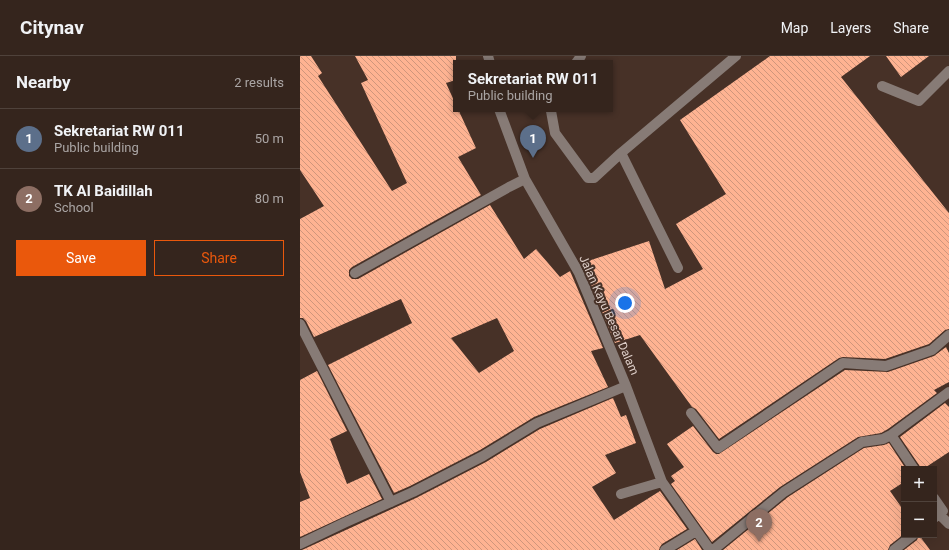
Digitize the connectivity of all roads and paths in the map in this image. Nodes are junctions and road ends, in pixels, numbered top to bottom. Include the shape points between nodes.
1 (736, 56) edge
2 (949, 71) edge
3 (882, 86) dead end
4 (500, 112) edge
5 (551, 112) edge
6 (621, 153) junction
7 (525, 179) junction
8 (678, 268) dead end
9 (355, 273) dead end
10 (300, 324) edge
11 (949, 335) edge
12 (626, 386) junction
13 (949, 392) edge
14 (691, 413) dead end
15 (890, 435) junction
16 (912, 466) edge
17 (662, 482) junction
18 (621, 494) dead end
19 (392, 502) junction
20 (935, 502) edge
21 (939, 515) edge
22 (949, 524) edge
23 (696, 531) junction
24 (910, 538) edge
25 (300, 544) edge
26 (665, 550) edge
27 (710, 550) edge
28 (713, 550) edge
29 (894, 550) edge

1 - 6 street
2 - 3 street via 919,101
4 - 7 street, Jalan Kayu Besar Dalam
5 - 6 street via 554,133 588,178 594,178
6 - 8 street
7 - 9 street
7 - 12 street, Jalan Kayu Besar Dalam via 578,273
10 - 19 street
11 - 14 street via 932,350 886,366 843,363 718,448
12 - 17 street, Jalan Kayu Besar Dalam
12 - 19 street via 537,423 483,456
13 - 15 street
15 - 16 street
15 - 28 street via 862,442 784,492
17 - 18 street
17 - 23 street, Jalan Kayu Besar Dalam
19 - 25 street
20 - 21 street
21 - 22 street
23 - 26 street
23 - 27 street, Jalan Kayu Besar Dalam
24 - 29 street

